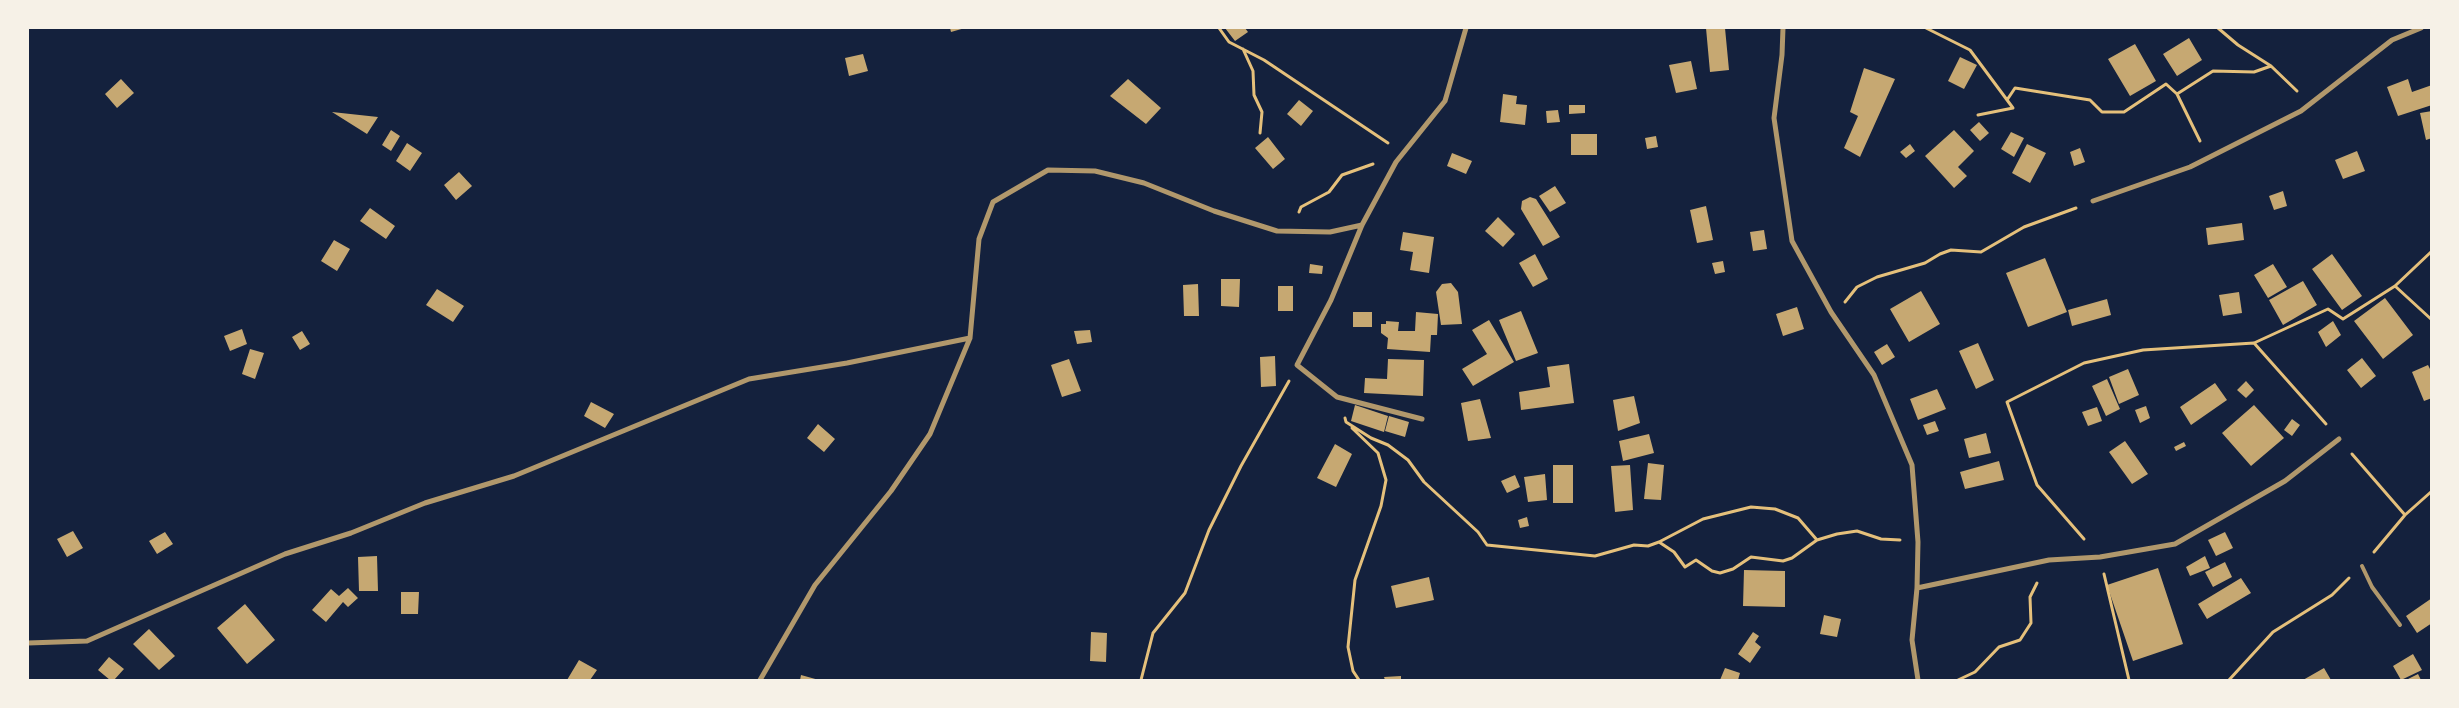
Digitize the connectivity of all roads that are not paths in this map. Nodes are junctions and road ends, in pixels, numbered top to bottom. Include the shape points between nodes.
1 (1466, 28) edge
2 (1783, 28) edge
3 (2421, 28) edge
4 (2093, 201) road end
5 (1362, 225) junction
6 (970, 338) junction
7 (1422, 420) dead end
8 (2339, 439) dead end
9 (2362, 566) road end
10 (1917, 588) junction
11 (2400, 625) dead end
12 (28, 643) edge
13 (760, 680) edge
14 (1918, 680) edge

1 - 5 street via 1445,101 1396,162
2 - 10 street via 1774,118 1792,241 1831,312 1874,376 1912,464 1918,542
3 - 4 street via 2392,40 2301,110 2190,167
5 - 6 street via 1330,232 1277,231 1214,211 1144,183 1095,171 1048,170 993,202 979,239
5 - 7 street via 1332,300 1298,365 1337,397
6 - 12 street via 749,379 514,476 425,503 351,533 285,554 87,641
6 - 13 street via 930,434 891,491 815,585
8 - 10 street via 2285,481 2175,544 2100,557 2049,560
9 - 11 lane via 2372,587
10 - 14 street via 1912,640

